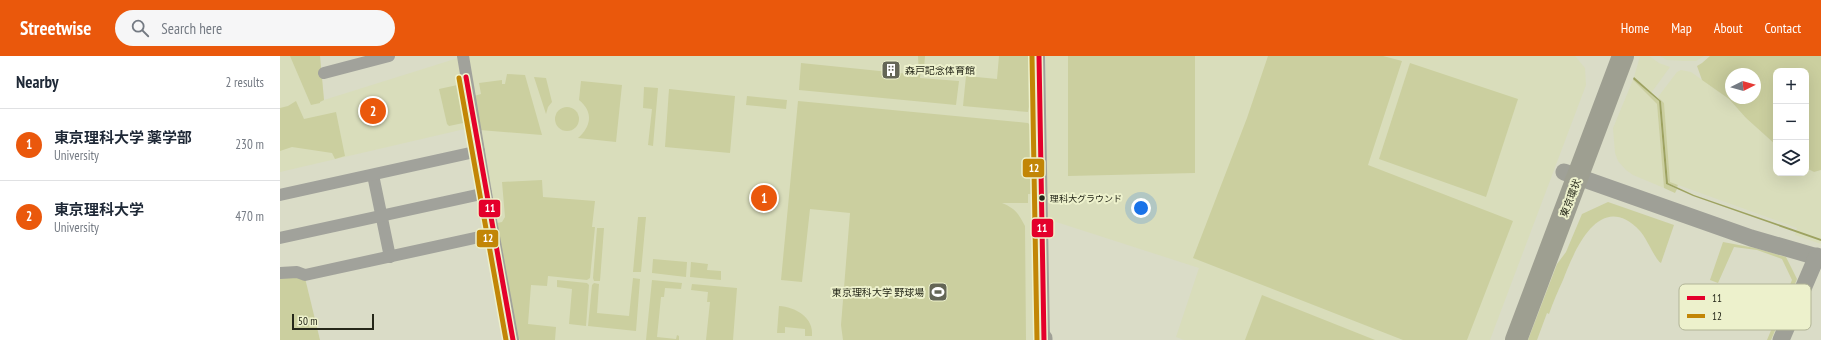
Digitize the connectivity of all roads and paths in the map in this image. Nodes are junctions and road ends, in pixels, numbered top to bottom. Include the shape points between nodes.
1 (389, 56) edge
2 (463, 56) edge
3 (1040, 56) edge
4 (1608, 56) edge
5 (1623, 56) edge
6 (324, 73) dead end
7 (479, 151) junction
8 (1571, 174) junction
9 (373, 175) junction
10 (486, 193) junction
11 (280, 195) edge
12 (381, 215) junction
13 (493, 234) junction
14 (280, 238) edge
15 (390, 257) junction
16 (1819, 257) edge
17 (280, 273) edge
18 (1807, 284) edge
19 (1786, 330) edge
20 (1044, 339) edge
21 (513, 340) edge
22 (1501, 340) edge
23 (1516, 340) edge
24 (1781, 340) edge

1 - 6 street
2 - 7 street
3 - 20 street
4 - 8 highway, 東京環状
5 - 8 highway, 東京環状
7 - 9 street
7 - 10 street
8 - 16 street via 1752,238
8 - 22 highway, 東京環状
8 - 23 highway, 東京環状
9 - 11 street
9 - 12 street
10 - 12 street
10 - 13 street
12 - 14 street
12 - 15 street
13 - 15 street
13 - 21 street
15 - 17 street via 305,275 297,272
16 - 18 street
19 - 24 street

